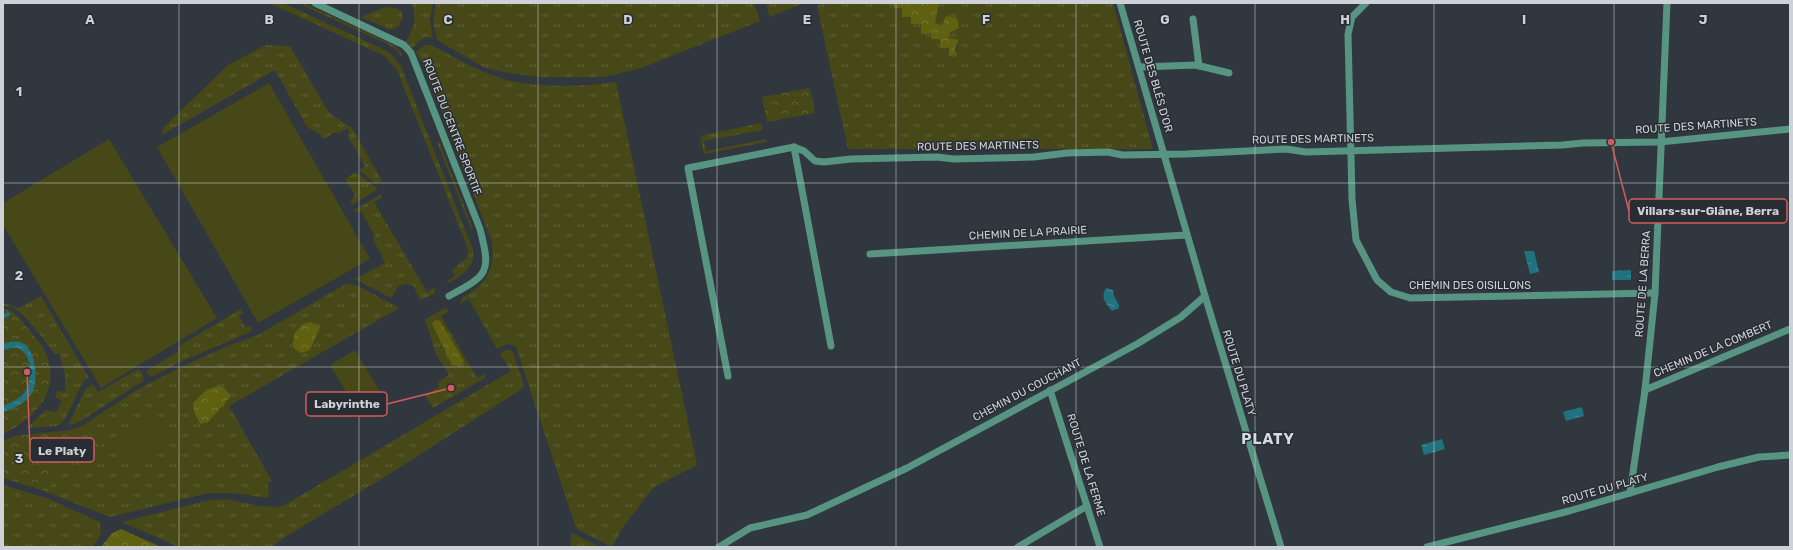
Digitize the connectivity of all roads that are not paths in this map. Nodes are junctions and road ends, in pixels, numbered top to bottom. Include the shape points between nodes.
1 (315, 3) edge
2 (1120, 3) edge
3 (1366, 3) edge
4 (1666, 3) edge
5 (1193, 19) dead end
6 (1200, 66) junction
7 (1140, 67) junction
8 (1229, 73) dead end
9 (1790, 129) edge
10 (1660, 142) junction
11 (794, 147) junction
12 (1351, 150) junction
13 (1165, 154) junction
14 (1186, 235) junction
15 (870, 254) dead end
16 (1655, 293) junction
17 (449, 296) dead end
18 (1205, 296) junction
19 (1790, 329) edge
20 (831, 346) dead end
21 (728, 376) dead end
22 (1050, 390) junction
23 (1645, 390) junction
24 (1790, 455) edge
25 (1630, 493) junction
26 (1087, 506) junction
27 (719, 547) edge
28 (1018, 547) edge
29 (1100, 547) edge
30 (1281, 547) edge
31 (1427, 547) edge

1 - 17 street, ROUTE DU CENTRE SPORTIF via 404,45 410,52 480,229 487,256 485,269 478,279
2 - 7 street, ROUTE DES BLÉS D'OR
3 - 12 street, CHEMIN DES OISILLONS via 1352,16 1348,34
4 - 10 street, ROUTE DE LA BERRA
5 - 6 street
6 - 7 street
6 - 8 street
7 - 13 street, ROUTE DES BLÉS D'OR
9 - 10 street, ROUTE DES MARTINETS
10 - 12 street, ROUTE DES MARTINETS
10 - 16 street, ROUTE DE LA BERRA
11 - 13 street, ROUTE DES MARTINETS via 804,150 815,161 824,162 937,157 1026,157 1067,153
11 - 20 street
11 - 21 street via 688,168
12 - 13 street, ROUTE DES MARTINETS via 1306,152 1286,149
12 - 16 street, CHEMIN DES OISILLONS via 1356,240 1378,280 1391,292 1410,298
13 - 14 street
14 - 15 street, CHEMIN DE LA PRAIRIE
14 - 18 street
16 - 23 street, ROUTE DE LA BERRA
18 - 22 street, CHEMIN DU COUCHANT via 1181,317
18 - 30 street, ROUTE DU PLATY
19 - 23 street, CHEMIN DE LA COMBERT
22 - 26 street, ROUTE DE LA FERME
22 - 27 street, CHEMIN DU COUCHANT via 907,468 826,507 807,515 750,528
23 - 25 street, ROUTE DE LA BERRA
24 - 25 street, ROUTE DU PLATY via 1759,457 1718,466
25 - 31 street, ROUTE DU PLATY
26 - 28 street
26 - 29 street, ROUTE DE LA FERME

